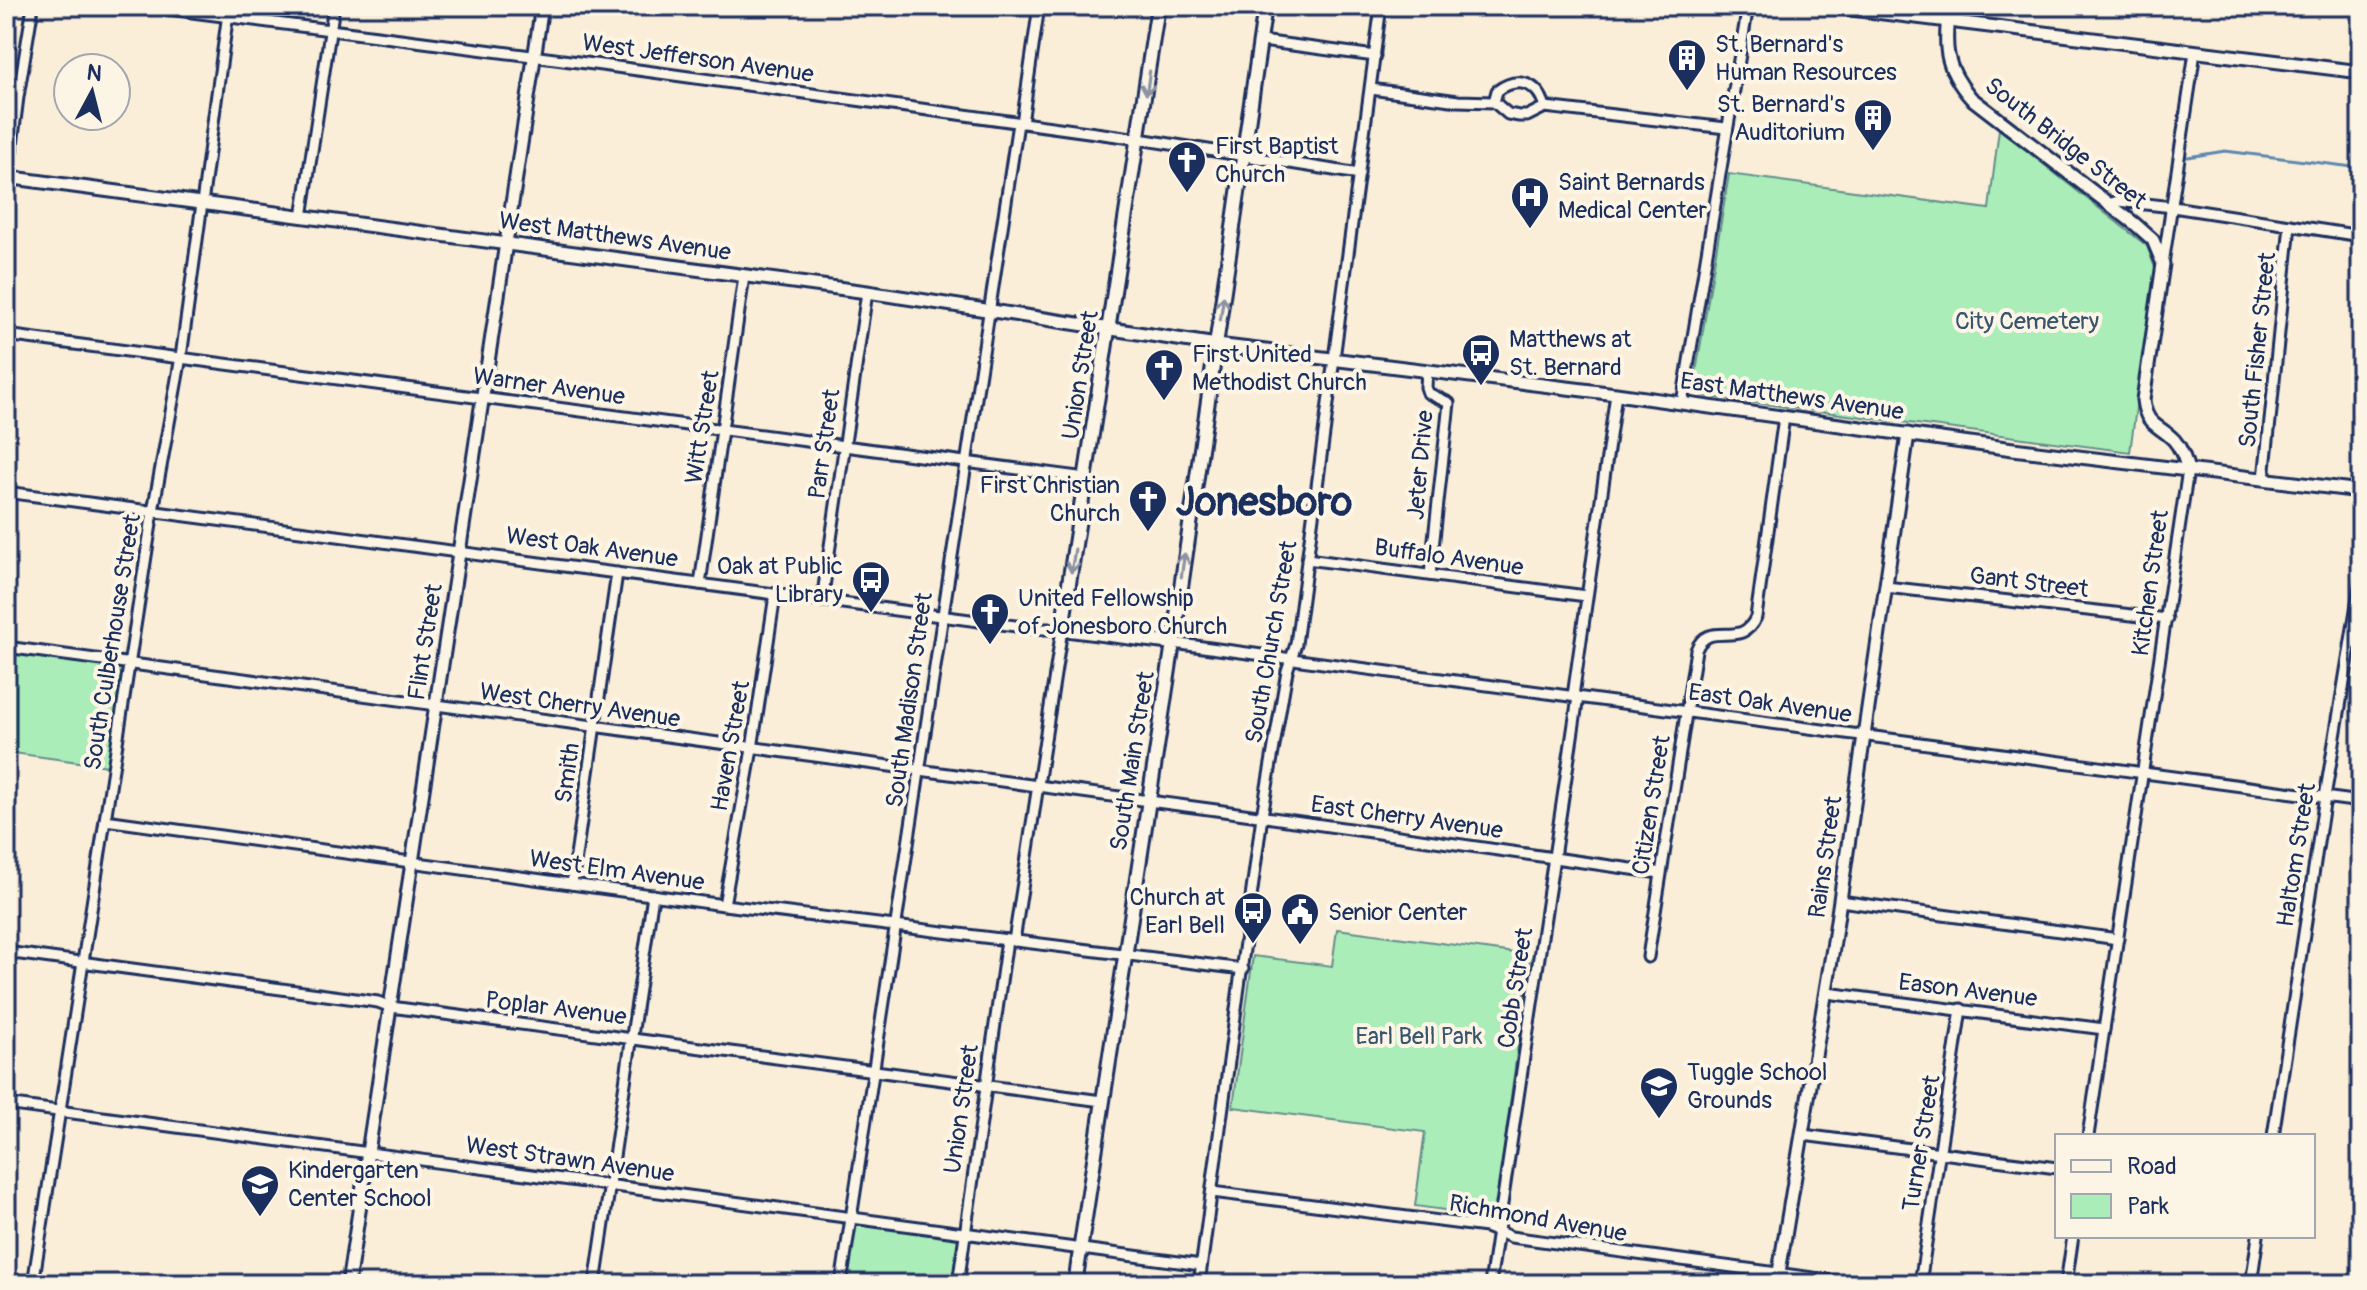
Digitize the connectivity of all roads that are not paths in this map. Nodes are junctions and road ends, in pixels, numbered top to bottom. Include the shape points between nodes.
1 (33, 6) edge
2 (145, 6) edge
3 (334, 6) edge
4 (542, 6) edge
5 (1039, 6) edge
6 (1158, 6) edge
7 (1265, 6) edge
8 (1381, 6) edge
9 (1748, 6) edge
10 (1827, 6) edge
11 (1949, 6) edge
12 (228, 11) edge
13 (1947, 21) junction
14 (331, 30) junction
15 (1261, 41) junction
16 (2195, 52) junction
17 (534, 56) junction
18 (1375, 56) junction
19 (2361, 72) edge
20 (1371, 89) junction
21 (1494, 102) junction
22 (1545, 107) junction
23 (1020, 123) junction
24 (1726, 128) junction
25 (1139, 139) junction
26 (1244, 157) junction
27 (1359, 174) junction
28 (7, 177) edge
29 (203, 203) junction
30 (2109, 204) junction
31 (2173, 207) junction
32 (302, 217) junction
33 (2290, 225) junction
34 (2361, 236) edge
35 (507, 243) junction
36 (2163, 264) junction
37 (744, 276) junction
38 (867, 292) junction
39 (990, 310) junction
40 (1110, 329) junction
41 (6, 335) edge
42 (1217, 345) junction
43 (181, 357) junction
44 (1335, 359) junction
45 (1427, 371) junction
46 (1616, 394) junction
47 (483, 397) junction
48 (1682, 403) junction
49 (1784, 417) junction
50 (722, 429) junction
51 (1908, 434) junction
52 (844, 444) junction
53 (966, 461) junction
54 (2188, 470) junction
55 (1086, 478) junction
56 (2264, 479) junction
57 (2361, 491) edge
58 (6, 492) edge
59 (153, 511) junction
60 (461, 551) junction
61 (1307, 559) junction
62 (617, 573) junction
63 (1430, 575) junction
64 (2361, 580) edge
65 (700, 584) junction
66 (1886, 587) junction
67 (775, 595) junction
68 (1586, 596) junction
69 (822, 601) junction
70 (942, 616) junction
71 (2167, 619) junction
72 (1062, 629) junction
73 (1173, 643) junction
74 (6, 647) edge
75 (1291, 658) junction
76 (129, 664) junction
77 (1576, 697) junction
78 (437, 706) junction
79 (1687, 712) junction
80 (593, 727) junction
81 (1864, 735) junction
82 (752, 749) junction
83 (919, 770) junction
84 (2143, 773) junction
85 (1038, 787) junction
86 (2325, 797) junction
87 (1148, 802) junction
88 (2361, 802) edge
89 (1262, 816) junction
90 (105, 820) junction
91 (1555, 859) junction
92 (414, 862) junction
93 (1660, 873) junction
94 (572, 884) junction
95 (653, 895) junction
96 (1840, 901) junction
97 (724, 905) junction
98 (896, 925) junction
99 (2118, 939) junction
100 (1011, 941) junction
101 (6, 952) edge
102 (1125, 953) junction
103 (1648, 957) dead end
104 (83, 963) junction
105 (1243, 969) junction
106 (1827, 993) junction
107 (391, 1007) junction
108 (1961, 1009) junction
109 (2104, 1029) junction
110 (632, 1037) junction
111 (874, 1071) junction
112 (986, 1086) junction
113 (1102, 1101) junction
114 (6, 1104) edge
115 (59, 1111) junction
116 (2088, 1134) edge
117 (2273, 1134) edge
118 (1803, 1135) junction
119 (368, 1152) junction
120 (1940, 1152) junction
121 (2055, 1168) edge
122 (610, 1184) junction
123 (1212, 1192) junction
124 (851, 1217) junction
125 (966, 1232) junction
126 (1498, 1232) junction
127 (2073, 1238) edge
128 (2258, 1238) edge
129 (1080, 1247) junction
130 (1201, 1265) junction
131 (1777, 1280) edge
132 (33, 1284) edge
133 (348, 1284) edge
134 (595, 1284) edge
135 (841, 1284) edge
136 (958, 1284) edge
137 (1075, 1284) edge
138 (1199, 1284) edge
139 (1490, 1284) edge
140 (1858, 1284) edge
141 (1920, 1284) edge
142 (2066, 1284) edge
143 (2251, 1284) edge

1 - 28 street
2 - 12 street, West Jefferson Avenue
3 - 14 street
4 - 17 street, Flint Street
5 - 23 street, South Madison Street
6 -> 25 main road, Union Street
7 - 15 main road, South Main Street
8 - 18 street, South Church Street
9 - 24 street
10 - 13 street
11 - 13 street, South Bridge Street
12 - 14 street, West Jefferson Avenue
12 - 29 street, South Culberhouse Street
13 - 16 street
13 - 30 street, South Bridge Street via 1947,56 1956,81 1971,98
14 - 17 street, West Jefferson Avenue
14 - 32 street
15 - 18 street
15 - 26 main road, South Main Street
16 - 19 street
16 - 31 street
17 - 23 street, West Jefferson Avenue
17 - 35 street, Flint Street
18 - 20 street, South Church Street
20 - 21 street
20 - 27 street, South Church Street
21 - 22 street via 1519,116
21 - 22 street via 1497,91 1520,81 1537,90
22 - 24 street
23 - 25 street, West Jefferson Avenue
23 - 39 street, South Madison Street
24 - 48 street
25 - 26 street, West Jefferson Avenue
25 - 40 main road, Union Street
26 - 27 street, West Jefferson Avenue
42 -> 26 main road, South Main Street
27 - 44 street, South Church Street
28 - 29 street, West Matthews Avenue
29 - 32 street, West Matthews Avenue
29 - 43 street, South Culberhouse Street
30 - 31 street
30 - 36 street, South Bridge Street via 2153,240
31 - 33 street
31 - 36 street
32 - 35 street, West Matthews Avenue
33 - 34 street
33 - 56 street, South Fisher Street
35 - 37 street, West Matthews Avenue
35 - 47 street, Flint Street
36 - 54 street via 2143,400 2149,421 2174,441
37 - 38 street, West Matthews Avenue
37 - 50 street, Witt Street
38 - 39 street, West Matthews Avenue
38 - 52 street, Parr Street
39 - 40 street, West Matthews Avenue
39 - 53 street, South Madison Street
40 - 42 street, West Matthews Avenue
40 - 55 main road, Union Street
41 - 43 street, Warner Avenue
42 - 44 street, East Matthews Avenue
73 -> 42 main road, South Main Street
43 - 47 street, Warner Avenue
43 - 59 street, South Culberhouse Street
44 - 45 street, East Matthews Avenue
44 - 61 street, South Church Street
45 - 46 street, East Matthews Avenue
45 - 63 street, Jeter Drive via 1428,393 1449,403
46 - 48 street, East Matthews Avenue
46 - 68 street, Cobb Street
47 - 50 street, Warner Avenue
47 - 60 street, Flint Street
48 - 49 street, East Matthews Avenue
49 - 51 street, East Matthews Avenue
49 - 79 street, Citizen Street via 1756,617 1738,635 1708,635 1700,641
50 - 52 street, Warner Avenue
50 - 65 street, Witt Street
51 - 54 street, East Matthews Avenue
51 - 66 street, Rains Street
52 - 53 street, Warner Avenue
52 - 69 street, Parr Street
53 - 55 street, Warner Avenue
53 - 70 street, South Madison Street
54 - 56 street, East Matthews Avenue
54 - 71 street, Kitchen Street
55 -> 72 main road, Union Street
56 - 57 street, East Matthews Avenue
58 - 59 street, West Oak Avenue
59 - 60 street, West Oak Avenue
59 - 76 street, South Culberhouse Street
60 - 62 street, West Oak Avenue
60 - 78 street, Flint Street
61 - 63 street, Buffalo Avenue
61 - 75 street, South Church Street
62 - 65 street, West Oak Avenue
62 - 80 street, Smith
63 - 68 street, Buffalo Avenue
64 - 86 street, Haltom Street
65 - 67 street, West Oak Avenue
66 - 71 street, Gant Street
66 - 81 street, Rains Street
67 - 69 street, West Oak Avenue
67 - 82 street, Haven Street
68 - 77 street, Cobb Street
69 - 70 street, West Oak Avenue
70 - 72 street, West Oak Avenue
70 - 83 street, South Madison Street
71 - 84 street, Kitchen Street
72 - 73 main road, West Oak Avenue
72 - 85 street, Union Street
73 - 75 street, East Oak Avenue
73 - 87 main road, South Main Street
74 - 76 street, West Cherry Avenue
75 - 77 street, East Oak Avenue
75 - 89 street, South Church Street
76 - 78 street, West Cherry Avenue
76 - 90 street, South Culberhouse Street
77 - 79 street, East Oak Avenue
77 - 91 street, Cobb Street
78 - 80 street, West Cherry Avenue
78 - 92 street, Flint Street
79 - 81 street, East Oak Avenue
79 - 93 street, Citizen Street
80 - 82 street, West Cherry Avenue
80 - 94 street, Smith
81 - 84 street, East Oak Avenue
81 - 96 street, Rains Street
82 - 83 street, West Cherry Avenue
82 - 97 street, Haven Street
83 - 85 street, West Cherry Avenue
83 - 98 street, South Madison Street
84 - 86 street, East Oak Avenue
84 - 99 street, Kitchen Street
85 - 87 street, West Cherry Avenue
85 - 100 street, Union Street
86 - 88 street, East Oak Avenue
86 - 117 street, Haltom Street
87 - 89 street, East Cherry Avenue
87 - 102 main road, South Main Street
89 - 91 street, East Cherry Avenue
89 - 105 street, South Church Street
90 - 92 street, West Elm Avenue
90 - 104 street, South Culberhouse Street
91 - 93 street, East Cherry Avenue
91 - 126 street, Cobb Street
92 - 94 street, West Elm Avenue
92 - 107 street, Flint Street
93 - 103 street, Citizen Street
94 - 95 street, West Elm Avenue
95 - 97 street, West Elm Avenue
95 - 110 street
96 - 99 street
96 - 106 street, Rains Street
97 - 98 street, West Elm Avenue
98 - 100 street, West Elm Avenue
98 - 111 street, South Madison Street
99 - 109 street, Kitchen Street
100 - 102 street, West Elm Avenue
100 - 112 street, Union Street
101 - 104 street, Poplar Avenue
102 - 105 street, West Elm Avenue
102 - 113 main road, South Main Street
104 - 107 street, Poplar Avenue
104 - 115 street, South Culberhouse Street
105 - 123 street, South Church Street
106 - 108 street, Eason Avenue
106 - 118 street, Rains Street
107 - 110 street, Poplar Avenue
107 - 119 street, Flint Street
108 - 109 street, Eason Avenue
108 - 120 street, Turner Street
109 - 116 street, Kitchen Street
110 - 111 street, Poplar Avenue
110 - 122 street
111 - 112 street, Poplar Avenue
111 - 124 street, South Madison Street
112 - 113 street, Poplar Avenue
112 - 125 street, Union Street
113 - 129 main road, South Main Street
114 - 115 street, West Strawn Avenue
115 - 119 street, West Strawn Avenue
115 - 132 street, South Culberhouse Street
118 - 120 street
118 - 131 street, Rains Street
119 - 122 street, West Strawn Avenue
119 - 133 street, Flint Street
120 - 121 street
120 - 141 street, Turner Street
122 - 124 street, West Strawn Avenue
122 - 134 street
123 - 126 street, Richmond Avenue via 1434,1219
123 - 130 street, South Church Street
124 - 125 street, West Strawn Avenue
124 - 135 street, South Madison Street
125 - 129 street, West Strawn Avenue
125 - 136 street, Union Street
126 - 131 street, Richmond Avenue
126 - 139 street, Cobb Street
127 - 142 street
128 - 143 street
129 - 130 street, West Strawn Avenue
129 - 137 main road, South Main Street
130 - 138 street, South Church Street
131 - 140 street, Richmond Avenue

